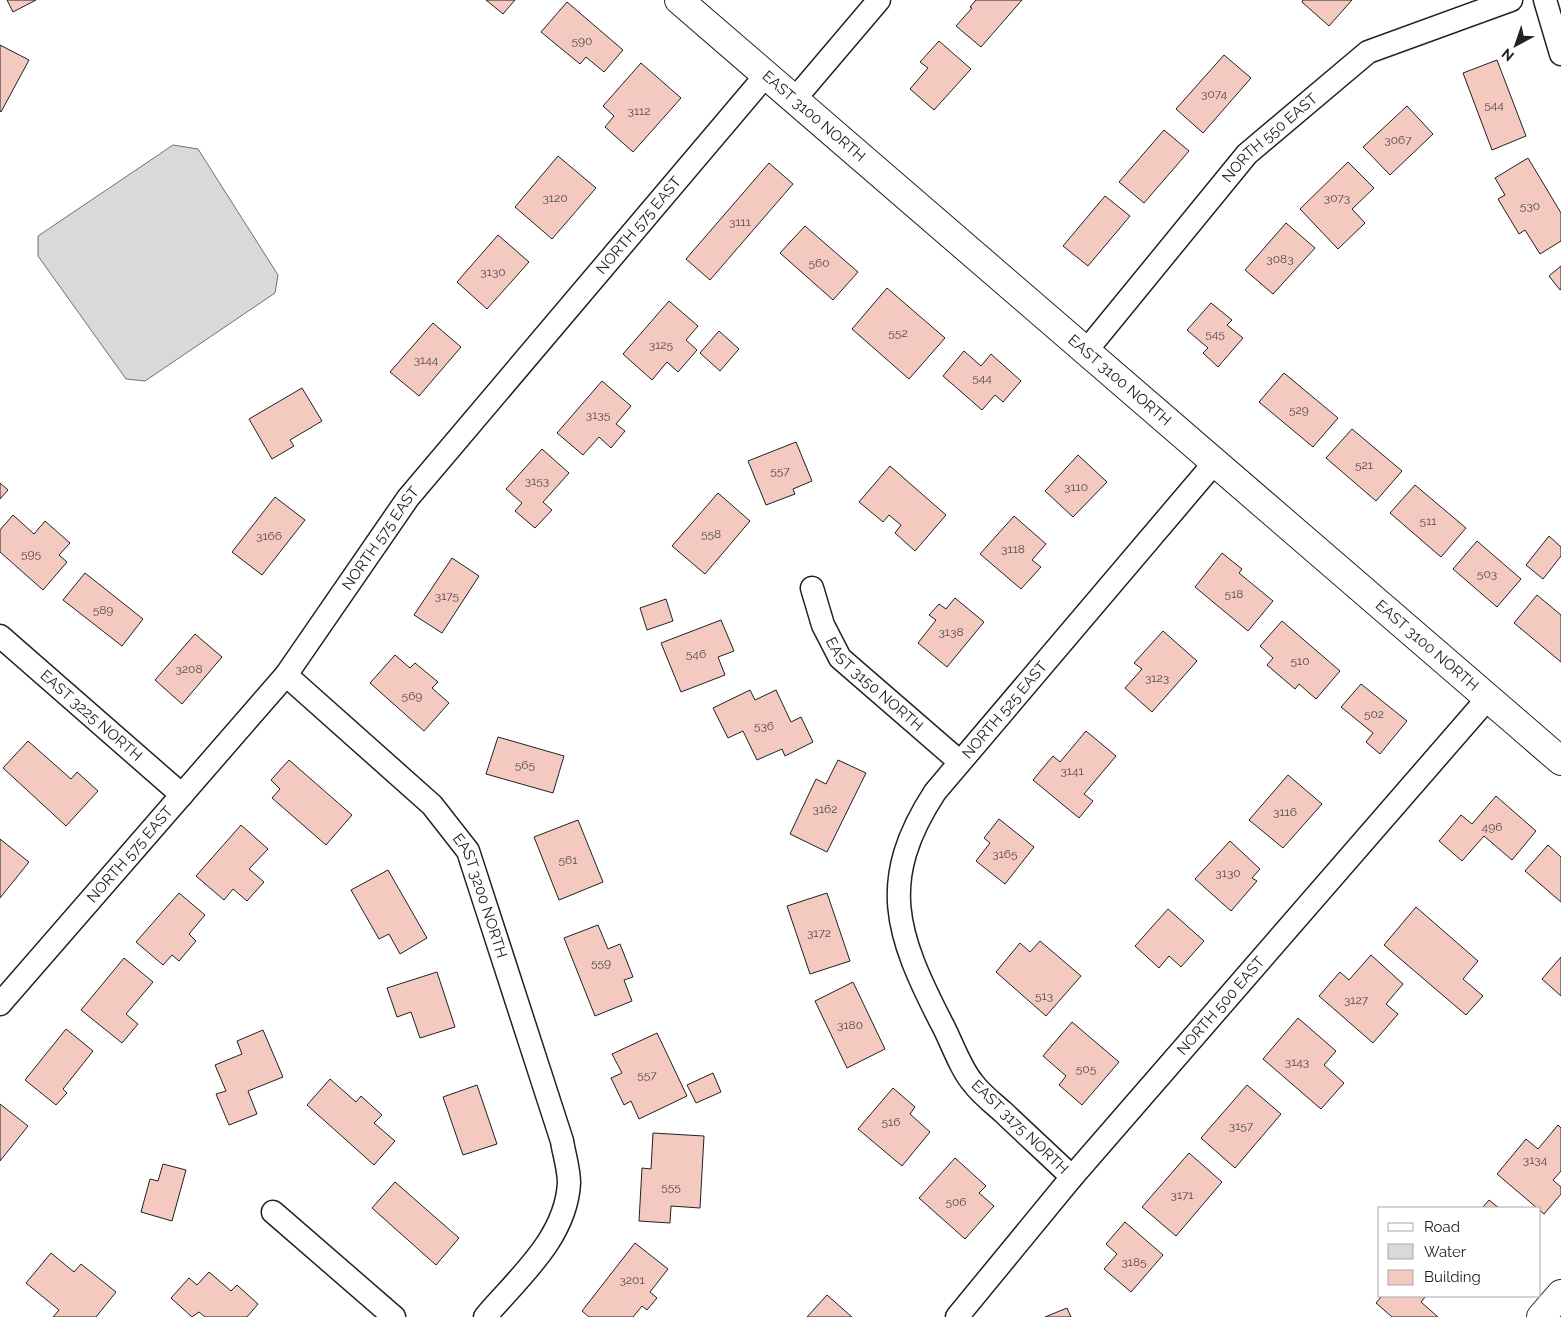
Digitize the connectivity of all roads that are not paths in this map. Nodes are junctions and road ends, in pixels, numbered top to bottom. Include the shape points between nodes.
1 (679, 0) edge
2 (879, 0) edge
3 (1511, 0) edge
4 (1545, 0) edge
5 (1561, 54) edge
6 (766, 75) junction
7 (794, 100) junction
8 (1086, 351) junction
9 (1215, 462) junction
10 (812, 588) dead end
11 (0, 636) edge
12 (286, 675) junction
13 (1488, 698) junction
14 (1561, 761) edge
15 (960, 762) junction
16 (182, 795) junction
17 (928, 995) joint
18 (0, 1004) edge
19 (1072, 1177) junction
20 (273, 1212) dead end
21 (1561, 1294) edge
22 (394, 1317) edge
23 (485, 1317) edge
24 (957, 1317) edge
25 (1541, 1317) edge

1 - 6 main road, EAST 3100 NORTH
2 - 7 street
3 - 8 street, NORTH 550 EAST via 1368,52 1247,154
4 - 5 street
6 - 7 main road, EAST 3100 NORTH
6 - 12 street, NORTH 575 EAST via 408,498
7 - 8 main road, EAST 3100 NORTH
8 - 9 main road, EAST 3100 NORTH
9 - 13 main road, EAST 3100 NORTH
9 - 15 street, NORTH 525 EAST
10 - 15 street, EAST 3150 NORTH via 823,625 840,658
11 - 16 street, EAST 3225 NORTH
12 - 16 street, NORTH 575 EAST
12 - 23 street, EAST 3200 NORTH via 432,805 468,851 562,1141 569,1180 558,1227 544,1249
13 - 14 main road, EAST 3100 NORTH
13 - 19 street, NORTH 500 EAST
15 - 17 street, NORTH 525 EAST via 934,792 918,818 899,876 898,904 904,934
16 - 18 street, NORTH 575 EAST
17 - 19 street, EAST 3175 NORTH via 972,1082
19 - 24 street, NORTH 500 EAST
20 - 22 street
21 - 25 main road

